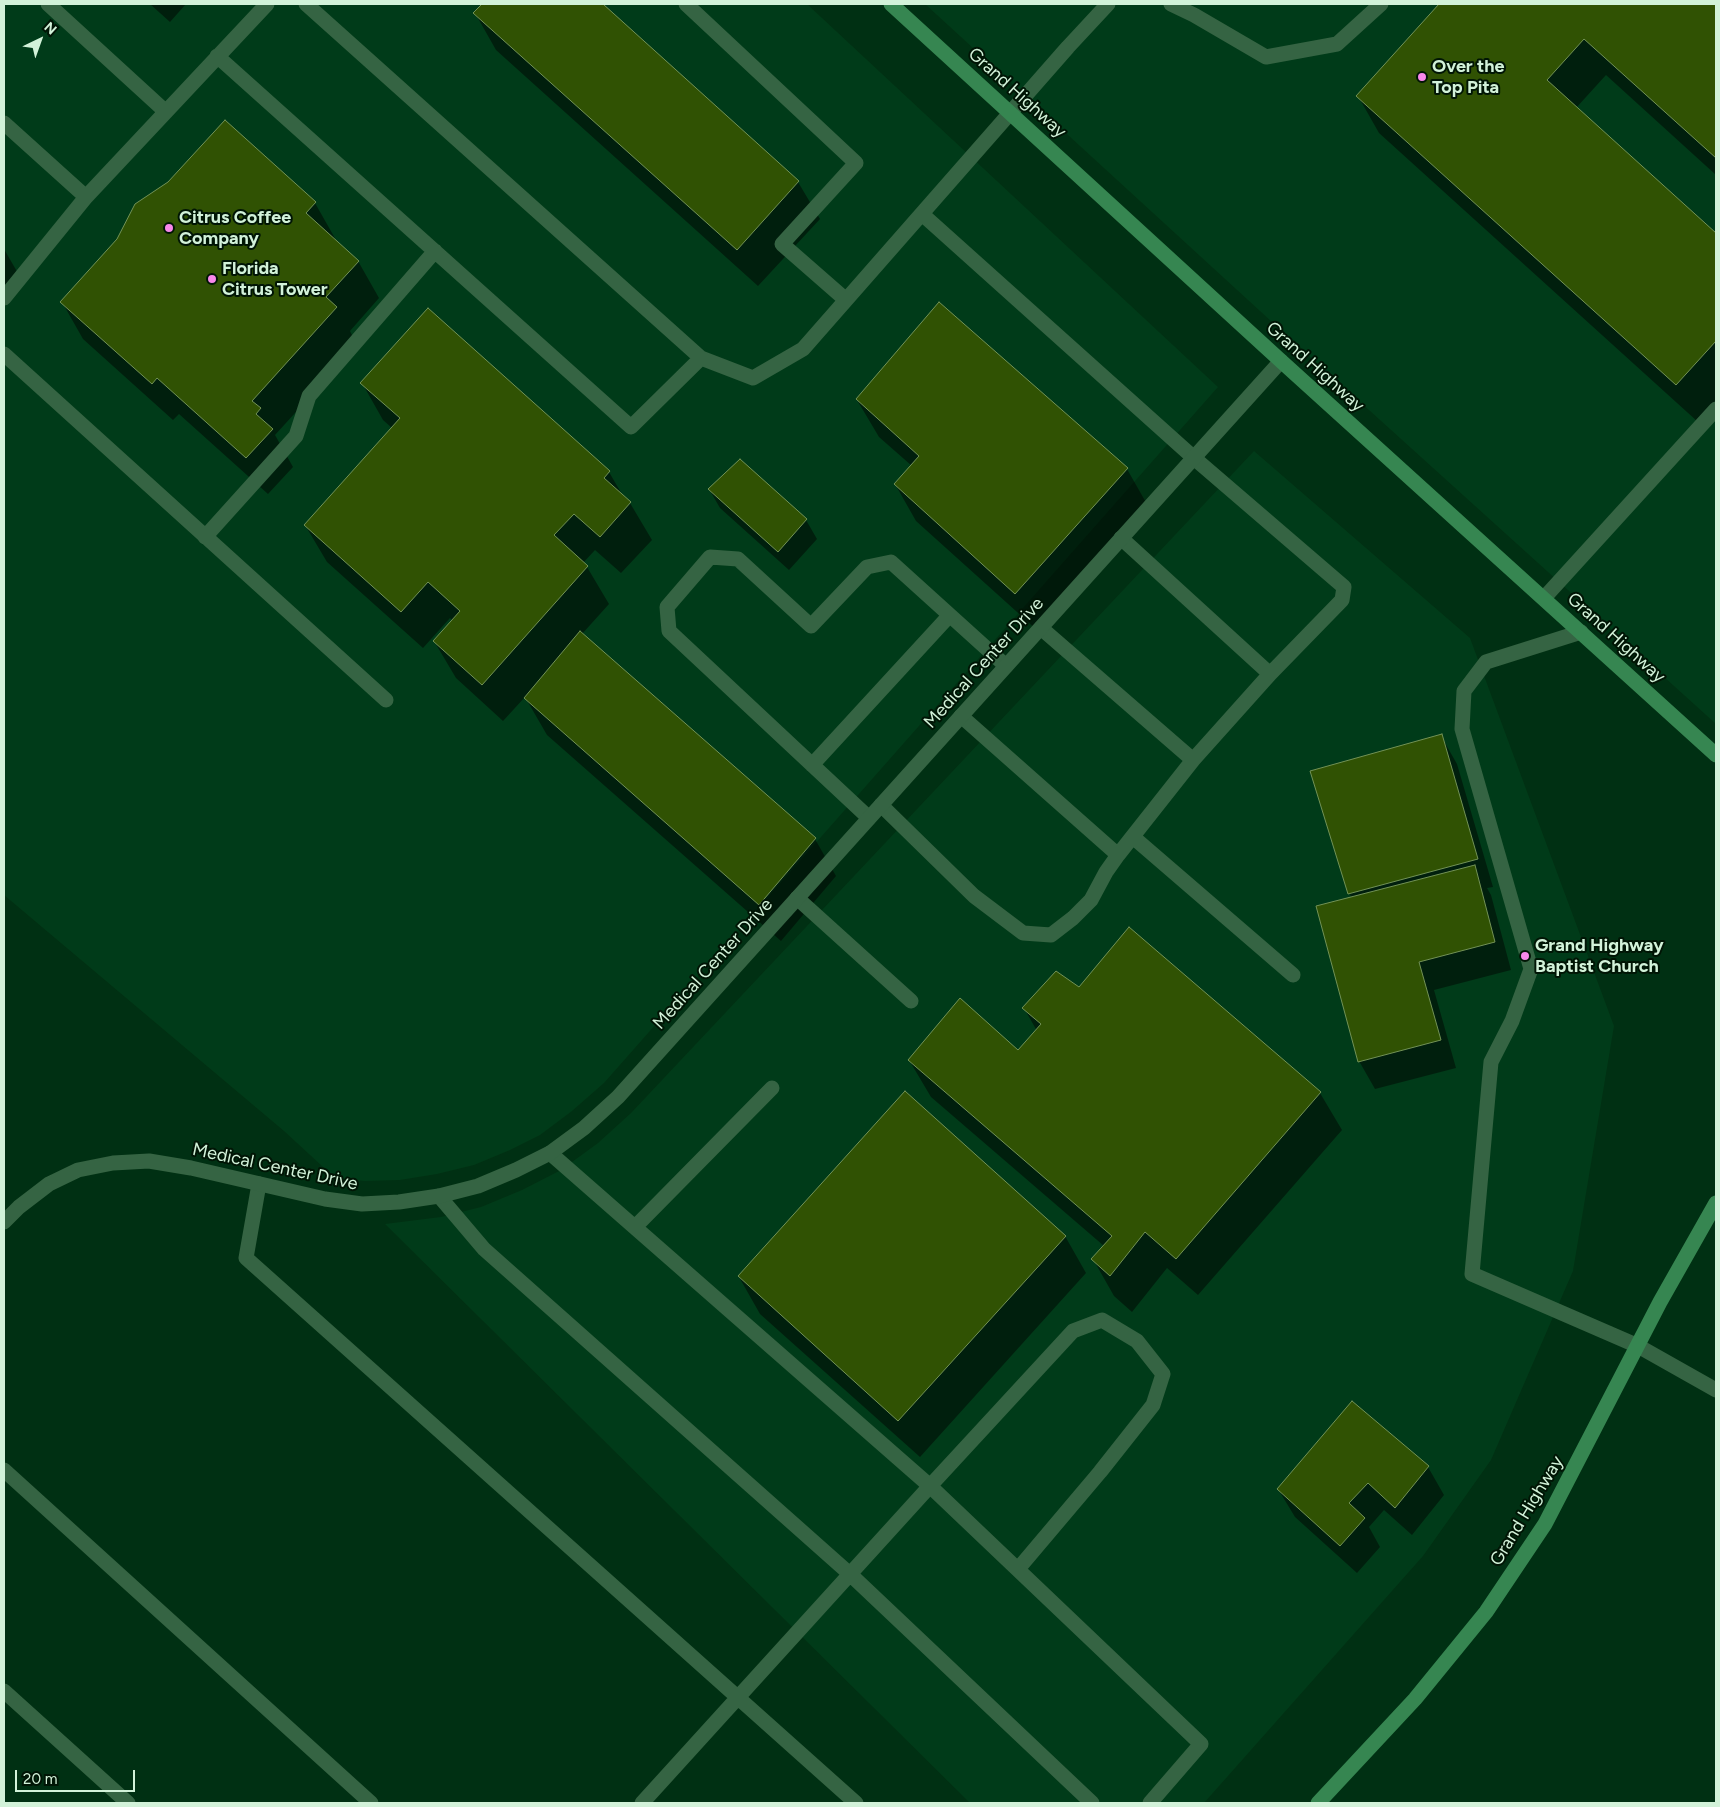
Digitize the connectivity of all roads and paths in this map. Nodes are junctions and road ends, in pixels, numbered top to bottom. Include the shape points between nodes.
1 (48, 4) edge
2 (267, 4) edge
3 (306, 4) edge
4 (686, 4) edge
5 (891, 4) edge
6 (1108, 4) edge
7 (1171, 4) edge
8 (1381, 4) edge
9 (217, 56) junction
10 (166, 112) junction
11 (1011, 113) junction
12 (4, 123) edge
13 (86, 197) junction
14 (922, 214) junction
15 (435, 251) junction
16 (4, 298) edge
17 (846, 300) junction
18 (4, 354) edge
19 (702, 358) junction
20 (1281, 361) junction
21 (1716, 409) edge
22 (1194, 458) junction
23 (206, 537) junction
24 (1121, 538) junction
25 (1544, 598) junction
26 (949, 616) junction
27 (1041, 628) junction
28 (1581, 632) junction
29 (1006, 666) junction
30 (1270, 674) junction
31 (386, 700) dead end
32 (961, 716) junction
33 (1716, 755) edge
34 (1193, 760) junction
35 (812, 765) junction
36 (881, 805) junction
37 (869, 818) junction
38 (1133, 837) junction
39 (1118, 855) junction
40 (798, 898) junction
41 (1293, 975) dead end
42 (911, 1001) dead end
43 (772, 1088) dead end
44 (550, 1153) junction
45 (259, 1184) junction
46 (439, 1196) junction
47 (1716, 1203) edge
48 (4, 1222) edge
49 (635, 1227) junction
50 (1638, 1346) junction
51 (1716, 1390) edge
52 (4, 1470) edge
53 (930, 1486) junction
54 (1018, 1569) junction
55 (850, 1575) junction
56 (4, 1691) edge
57 (738, 1697) junction
58 (128, 1803) edge
59 (371, 1803) edge
60 (642, 1803) edge
61 (856, 1803) edge
62 (1092, 1803) edge
63 (1150, 1803) edge
64 (1318, 1803) edge

1 - 10 street
2 - 9 street
3 - 19 street
4 - 17 street via 856,163 782,244
5 - 11 main road, Grand Highway
6 - 11 street
7 - 8 street via 1266,57 1337,44
9 - 10 street
9 - 15 street
10 - 13 street
11 - 14 street
11 - 20 main road, Grand Highway
12 - 13 street
13 - 16 street
14 - 17 street
14 - 22 street
15 - 19 street via 632,428
15 - 23 street via 310,396 296,436
17 - 19 street via 803,349 754,378
18 - 23 street
20 - 22 street, Medical Center Drive
20 - 25 main road, Grand Highway
21 - 25 street
22 - 24 street, Medical Center Drive
22 - 30 street via 1344,588 1342,600
23 - 31 street
24 - 27 street, Medical Center Drive
24 - 30 street
25 - 28 main road, Grand Highway
26 - 29 street
26 - 35 street
26 - 35 street via 891,562 866,567 811,626 738,559 710,557 667,608 668,631
27 - 29 street, Medical Center Drive
27 - 34 street
28 - 33 main road, Grand Highway
28 - 50 street via 1486,662 1464,691 1462,729 1531,969 1512,1021 1491,1062 1472,1274
29 - 32 street, Medical Center Drive
30 - 34 street
32 - 36 street, Medical Center Drive
32 - 39 street
34 - 38 street
35 - 37 street
36 - 37 street, Medical Center Drive
36 - 39 street via 974,896 1023,933 1051,934 1073,918 1091,900
37 - 40 street, Medical Center Drive
38 - 39 street
38 - 41 street
40 - 42 street
40 - 44 street, Medical Center Drive via 618,1097
43 - 49 street
44 - 46 street, Medical Center Drive via 478,1186
44 - 49 street
45 - 46 street, Medical Center Drive via 362,1204
45 - 48 street, Medical Center Drive via 149,1161 112,1163 78,1170 49,1184
45 - 57 street via 246,1258
46 - 55 street via 484,1249
47 - 50 main road, Grand Highway
49 - 53 street
50 - 51 street
50 - 64 main road, Grand Highway via 1545,1524 1486,1612 1415,1699
52 - 59 street
53 - 54 street
53 - 54 street via 1073,1331 1102,1320 1136,1341 1162,1374 1153,1405
53 - 55 street
54 - 63 street via 1201,1744
55 - 57 street
55 - 62 street
56 - 58 street
57 - 60 street
57 - 61 street

